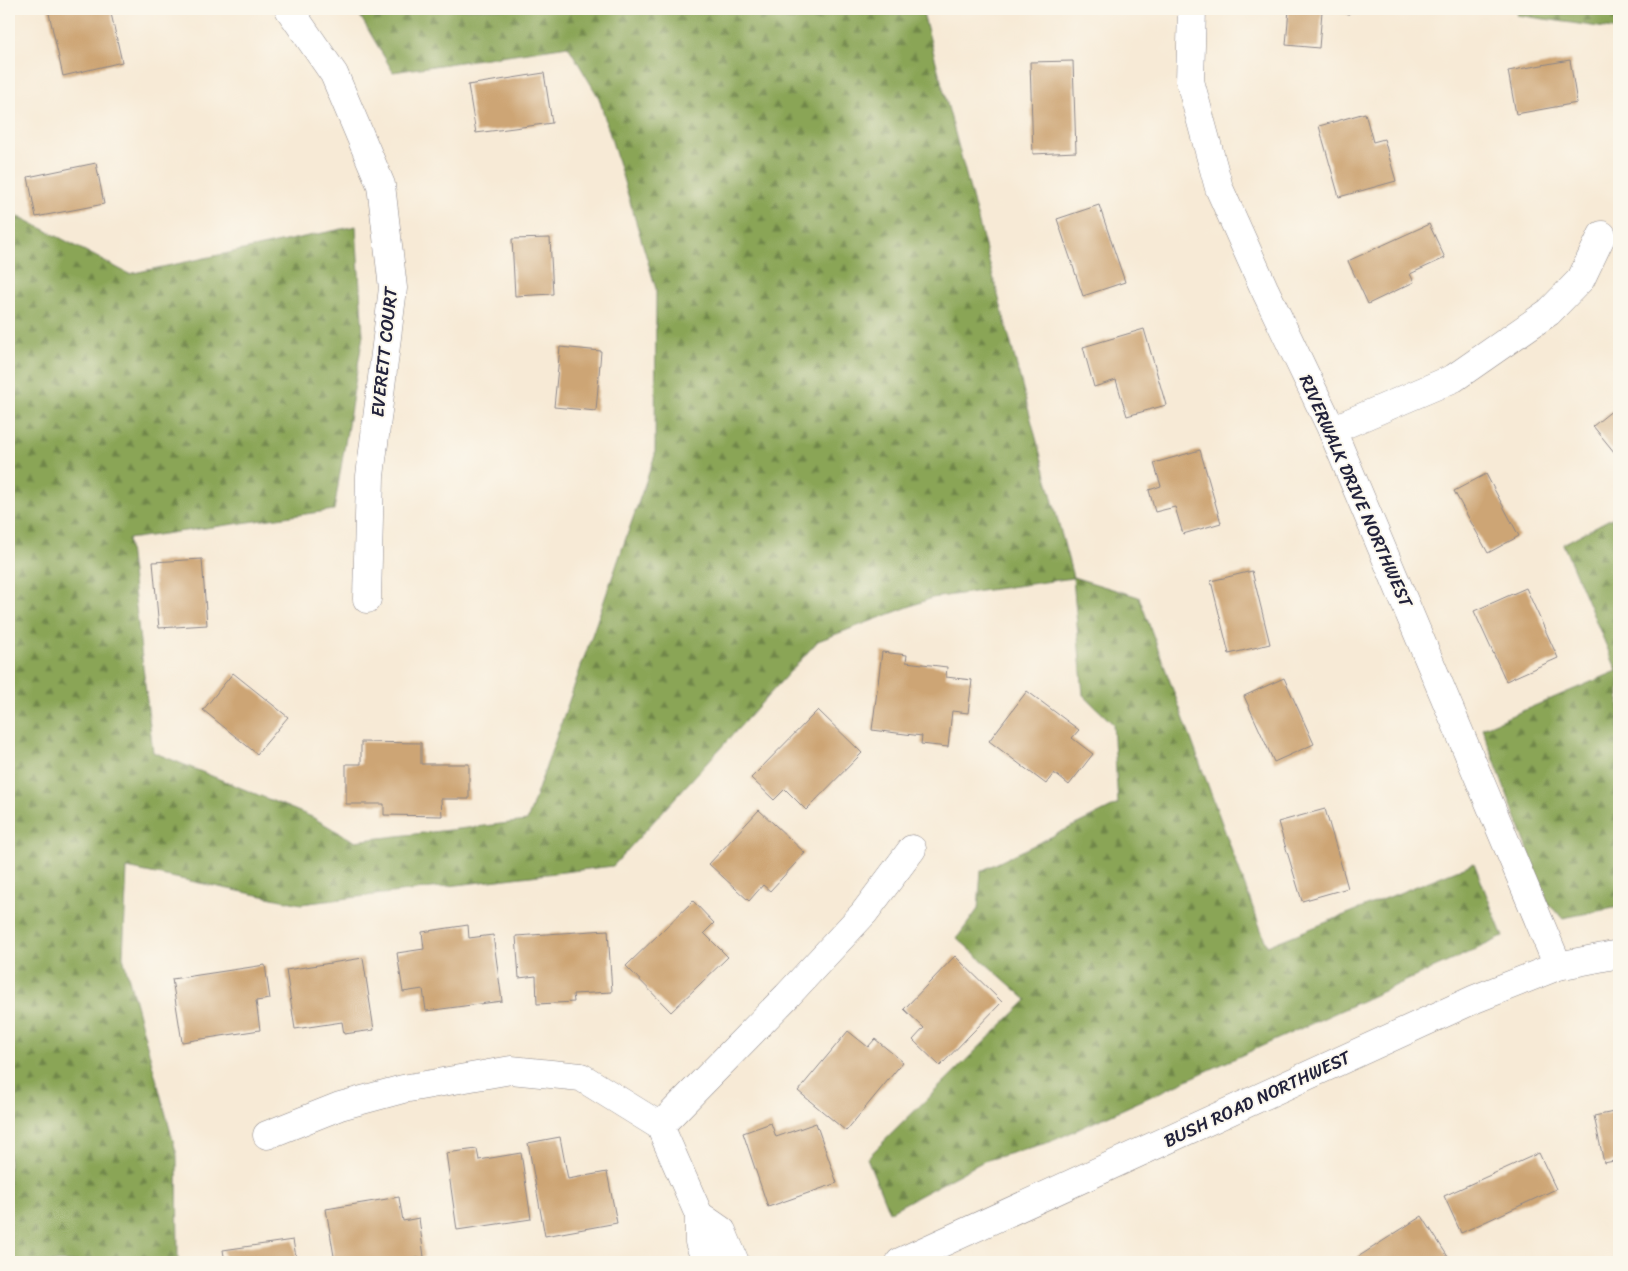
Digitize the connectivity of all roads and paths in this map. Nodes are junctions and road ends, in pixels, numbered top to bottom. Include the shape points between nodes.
1 (289, 9) edge
2 (1192, 9) edge
3 (1602, 235) dead end
4 (1332, 430) junction
5 (367, 599) dead end
6 (912, 849) dead end
7 (1619, 954) edge
8 (1558, 966) junction
9 (660, 1126) junction
10 (267, 1135) dead end
11 (699, 1215) junction
12 (706, 1262) edge
13 (735, 1262) edge
14 (900, 1262) edge

1 - 5 street, EVERETT COURT via 334,74 381,185 393,288 370,476
2 - 4 street, RIVERWALK DRIVE NORTHWEST via 1190,81 1220,188
3 - 4 street via 1581,279 1548,312 1454,378
4 - 8 street, RIVERWALK DRIVE NORTHWEST
6 - 9 street via 864,913
7 - 8 street, BUSH ROAD NORTHWEST
8 - 14 street, BUSH ROAD NORTHWEST via 1475,999
9 - 10 street via 581,1076 511,1070 403,1089 340,1106
9 - 11 street
11 - 12 street via 699,1242
11 - 13 street via 722,1231

